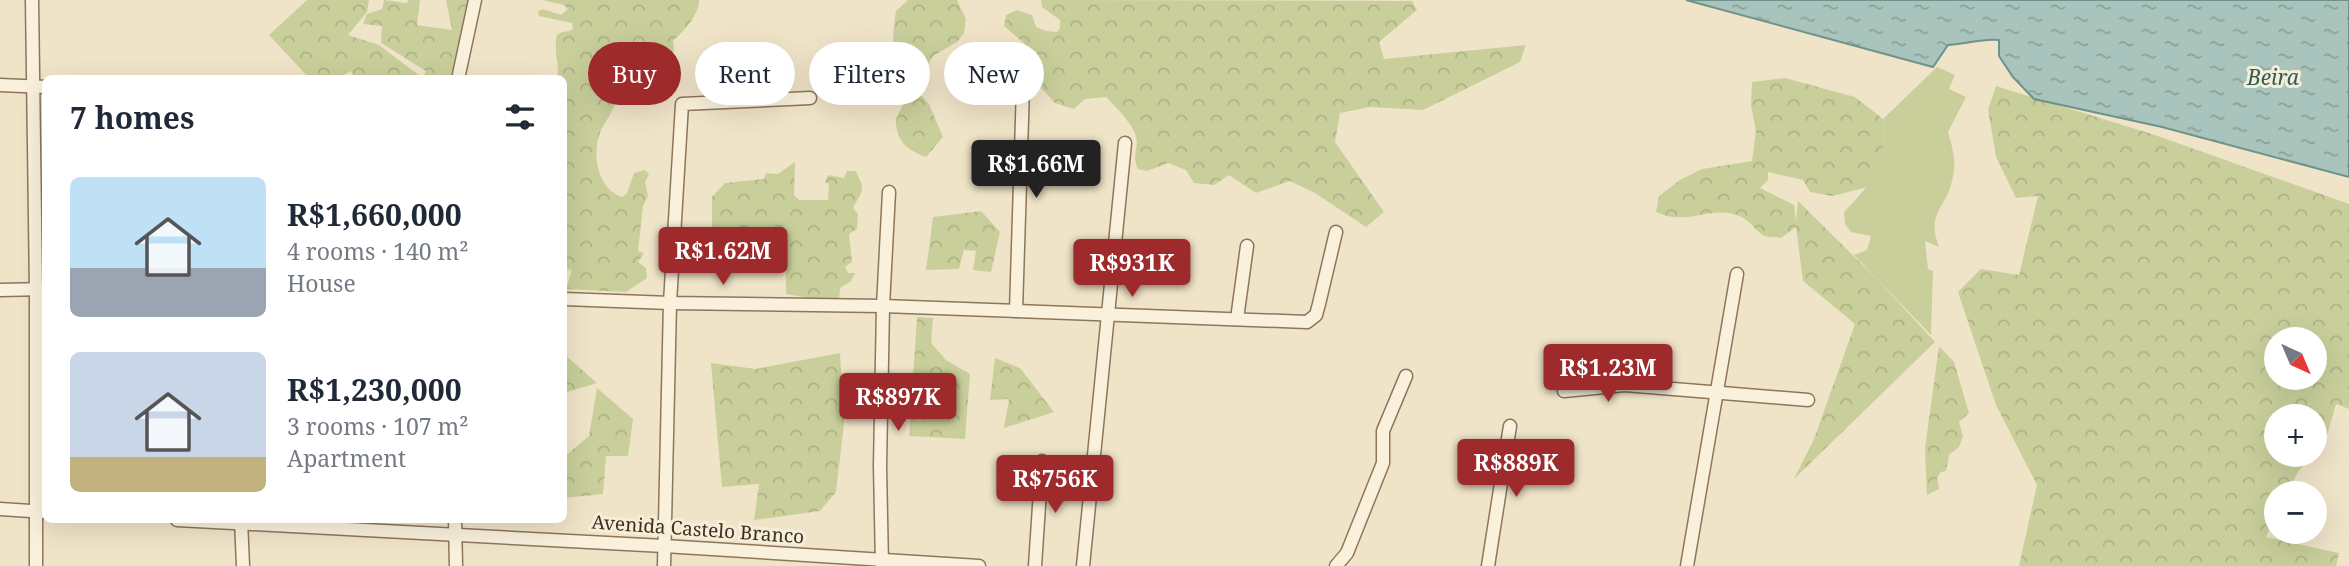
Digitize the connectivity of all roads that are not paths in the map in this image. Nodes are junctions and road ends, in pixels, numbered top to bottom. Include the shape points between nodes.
1 (32, 0) edge
2 (475, 0) edge
3 (459, 75) edge
4 (0, 85) edge
5 (32, 86) junction
6 (42, 87) edge
7 (809, 98) edge
8 (1022, 105) edge
9 (1125, 143) dead end
10 (889, 192) dead end
11 (1336, 232) dead end
12 (1247, 246) dead end
13 (1737, 274) dead end
14 (41, 289) edge
15 (0, 290) edge
16 (567, 299) edge
17 (670, 303) junction
18 (883, 306) junction
19 (1016, 311) junction
20 (1107, 315) junction
21 (1237, 319) junction
22 (1406, 376) dead end
23 (1564, 391) dead end
24 (1715, 393) junction
25 (1808, 400) dead end
26 (1510, 426) dead end
27 (1042, 461) dead end
28 (0, 509) edge
29 (41, 511) edge
30 (241, 523) edge
31 (259, 523) edge
32 (455, 523) edge
33 (455, 534) junction
34 (664, 546) junction
35 (882, 563) edge
36 (36, 566) edge
37 (243, 566) edge
38 (456, 566) edge
39 (664, 566) edge
40 (979, 566) edge
41 (1035, 566) edge
42 (1083, 566) edge
43 (1336, 566) edge
44 (1488, 566) edge
45 (1687, 566) edge

1 - 5 street
2 - 3 street
4 - 5 street
5 - 6 street
5 - 14 street
7 - 17 street via 682,104
8 - 19 street
9 - 20 street
10 - 18 street
11 - 21 street via 1320,304 1312,320
12 - 21 street
13 - 24 street
14 - 15 street
14 - 29 street
16 - 17 street
17 - 18 street
17 - 34 street
18 - 19 street
18 - 35 street
19 - 20 street
20 - 21 street
20 - 42 street
22 - 43 street via 1382,431 1384,463 1347,553
23 - 24 street via 1625,385
24 - 25 street
24 - 45 street
26 - 44 street
27 - 41 street
28 - 29 street
29 - 36 street
30 - 37 street
31 - 33 street, Avenida Castelo Branco
32 - 33 street
33 - 34 street, Avenida Castelo Branco
33 - 38 street
34 - 35 street, Avenida Castelo Branco
34 - 39 street
35 - 40 street, Avenida Castelo Branco

